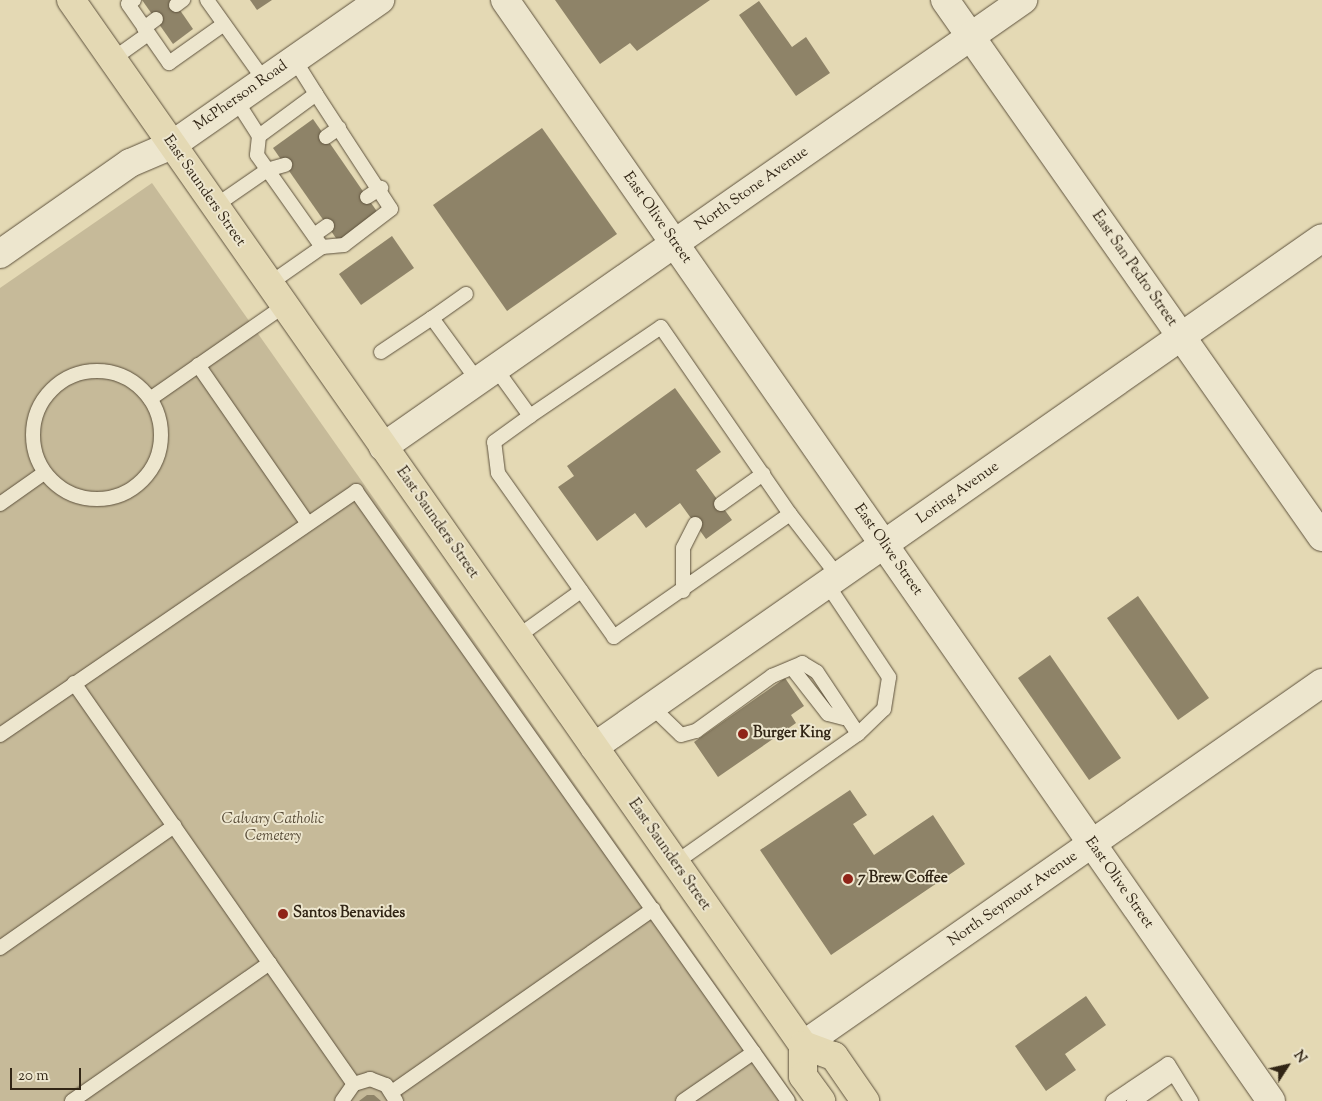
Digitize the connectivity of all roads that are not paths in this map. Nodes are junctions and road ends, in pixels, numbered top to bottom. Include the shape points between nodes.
1 (71, 0) edge
2 (134, 0) edge
3 (207, 0) edge
4 (380, 0) edge
5 (505, 0) edge
6 (945, 0) edge
7 (1023, 0) edge
8 (156, 20) dead end
9 (224, 24) junction
10 (146, 31) junction
11 (971, 37) junction
12 (113, 59) junction
13 (294, 59) junction
14 (264, 80) junction
15 (316, 94) junction
16 (236, 100) junction
17 (339, 128) junction
18 (259, 136) junction
19 (326, 137) dead end
20 (172, 145) junction
21 (285, 165) dead end
22 (267, 170) junction
23 (380, 188) junction
24 (367, 197) dead end
25 (215, 206) junction
26 (327, 226) dead end
27 (314, 235) junction
28 (1322, 238) edge
29 (674, 244) junction
30 (322, 247) junction
31 (0, 254) edge
32 (466, 294) dead end
33 (277, 295) junction
34 (432, 318) junction
35 (1181, 337) junction
36 (381, 352) dead end
37 (198, 365) junction
38 (487, 375) junction
39 (150, 399) junction
40 (530, 416) junction
41 (383, 447) junction
42 (44, 473) junction
43 (763, 474) junction
44 (0, 504) edge
45 (721, 504) dead end
46 (790, 514) junction
47 (306, 521) junction
48 (695, 524) dead end
49 (1322, 538) edge
50 (884, 544) junction
51 (833, 580) junction
52 (581, 591) junction
53 (683, 591) junction
54 (517, 637) junction
55 (74, 683) junction
56 (1322, 683) edge
57 (652, 706) junction
58 (858, 734) junction
59 (0, 735) edge
60 (594, 747) junction
61 (174, 826) junction
62 (1092, 844) junction
63 (675, 863) junction
64 (653, 909) junction
65 (0, 948) edge
66 (270, 963) junction
67 (803, 1045) junction
68 (754, 1052) junction
69 (1173, 1074) junction
70 (354, 1084) junction
71 (394, 1096) edge
72 (72, 1101) edge
73 (342, 1101) edge
74 (683, 1101) edge
75 (788, 1101) edge
76 (821, 1101) edge
77 (865, 1101) edge
78 (1113, 1101) edge
79 (1134, 1101) edge
80 (1191, 1101) edge
81 (1271, 1101) edge

1 - 12 main road, East Saunders Street
2 - 10 lane via 128,4
3 - 9 lane
4 - 13 street, McPherson Road
5 - 29 street, East Olive Street
6 - 11 street, East San Pedro Street
7 - 11 street, North Stone Avenue
8 - 10 lane
9 - 10 lane via 169,63
9 - 14 lane
10 - 12 lane
11 - 29 street, North Stone Avenue
11 - 35 street, East San Pedro Street
12 - 20 main road, East Saunders Street
13 - 14 street, McPherson Road
13 - 15 lane
14 - 16 street, McPherson Road
15 - 17 lane
15 - 18 lane
16 - 18 lane
16 - 20 street, McPherson Road
17 - 19 lane
17 - 23 lane
18 - 22 lane via 257,155
20 - 25 main road, East Saunders Street
20 - 31 street, McPherson Road via 130,163
21 - 22 lane
22 - 25 lane
22 - 27 lane
23 - 24 lane
23 - 30 lane via 391,208 383,219 344,245
25 - 33 main road, East Saunders Street
26 - 27 lane
27 - 30 lane
28 - 35 street, Loring Avenue
29 - 38 street, North Stone Avenue
29 - 50 street, East Olive Street
30 - 33 lane
32 - 34 lane
33 - 37 lane
33 - 41 main road, East Saunders Street
34 - 36 lane
34 - 38 lane
35 - 49 street, East San Pedro Street
35 - 50 street, Loring Avenue
37 - 39 lane
37 - 47 lane
38 - 40 lane
38 - 41 street, North Stone Avenue
39 - 42 lane via 159,419 161,441 155,462 143,480 125,493 104,499 82,498 62,489
39 - 42 lane via 118,374 97,371 59,383 44,397 34,422 36,456
40 - 43 lane via 661,326
40 - 52 lane via 494,442 498,473
41 - 54 main road, East Saunders Street
42 - 44 lane
43 - 45 lane
43 - 46 lane
46 - 51 lane
46 - 53 lane
47 - 55 lane
47 - 64 lane via 344,495 356,491 364,497
48 - 53 lane via 683,548
50 - 51 street, Loring Avenue
50 - 62 street, East Olive Street
51 - 57 street, Loring Avenue
51 - 58 lane via 889,677 884,709
52 - 53 lane via 614,637
52 - 54 lane
54 - 60 main road, East Saunders Street
55 - 59 lane
55 - 61 lane
56 - 62 street, North Seymour Avenue
57 - 58 lane via 681,736 696,731 772,676 802,663 817,672 837,698 844,718
57 - 60 street, Loring Avenue
58 - 63 lane
60 - 63 main road, East Saunders Street
61 - 65 lane
61 - 66 lane
62 - 67 street, North Seymour Avenue
62 - 81 street, East Olive Street
63 - 67 main road, East Saunders Street
64 - 68 lane
64 - 71 lane
66 - 70 lane
66 - 72 lane
67 - 76 main road via 804,1076
67 - 77 main road via 834,1056
68 - 74 lane
68 - 75 lane
69 - 78 lane via 1168,1064
69 - 79 lane
69 - 80 lane
70 - 71 lane via 378,1081
70 - 73 lane

